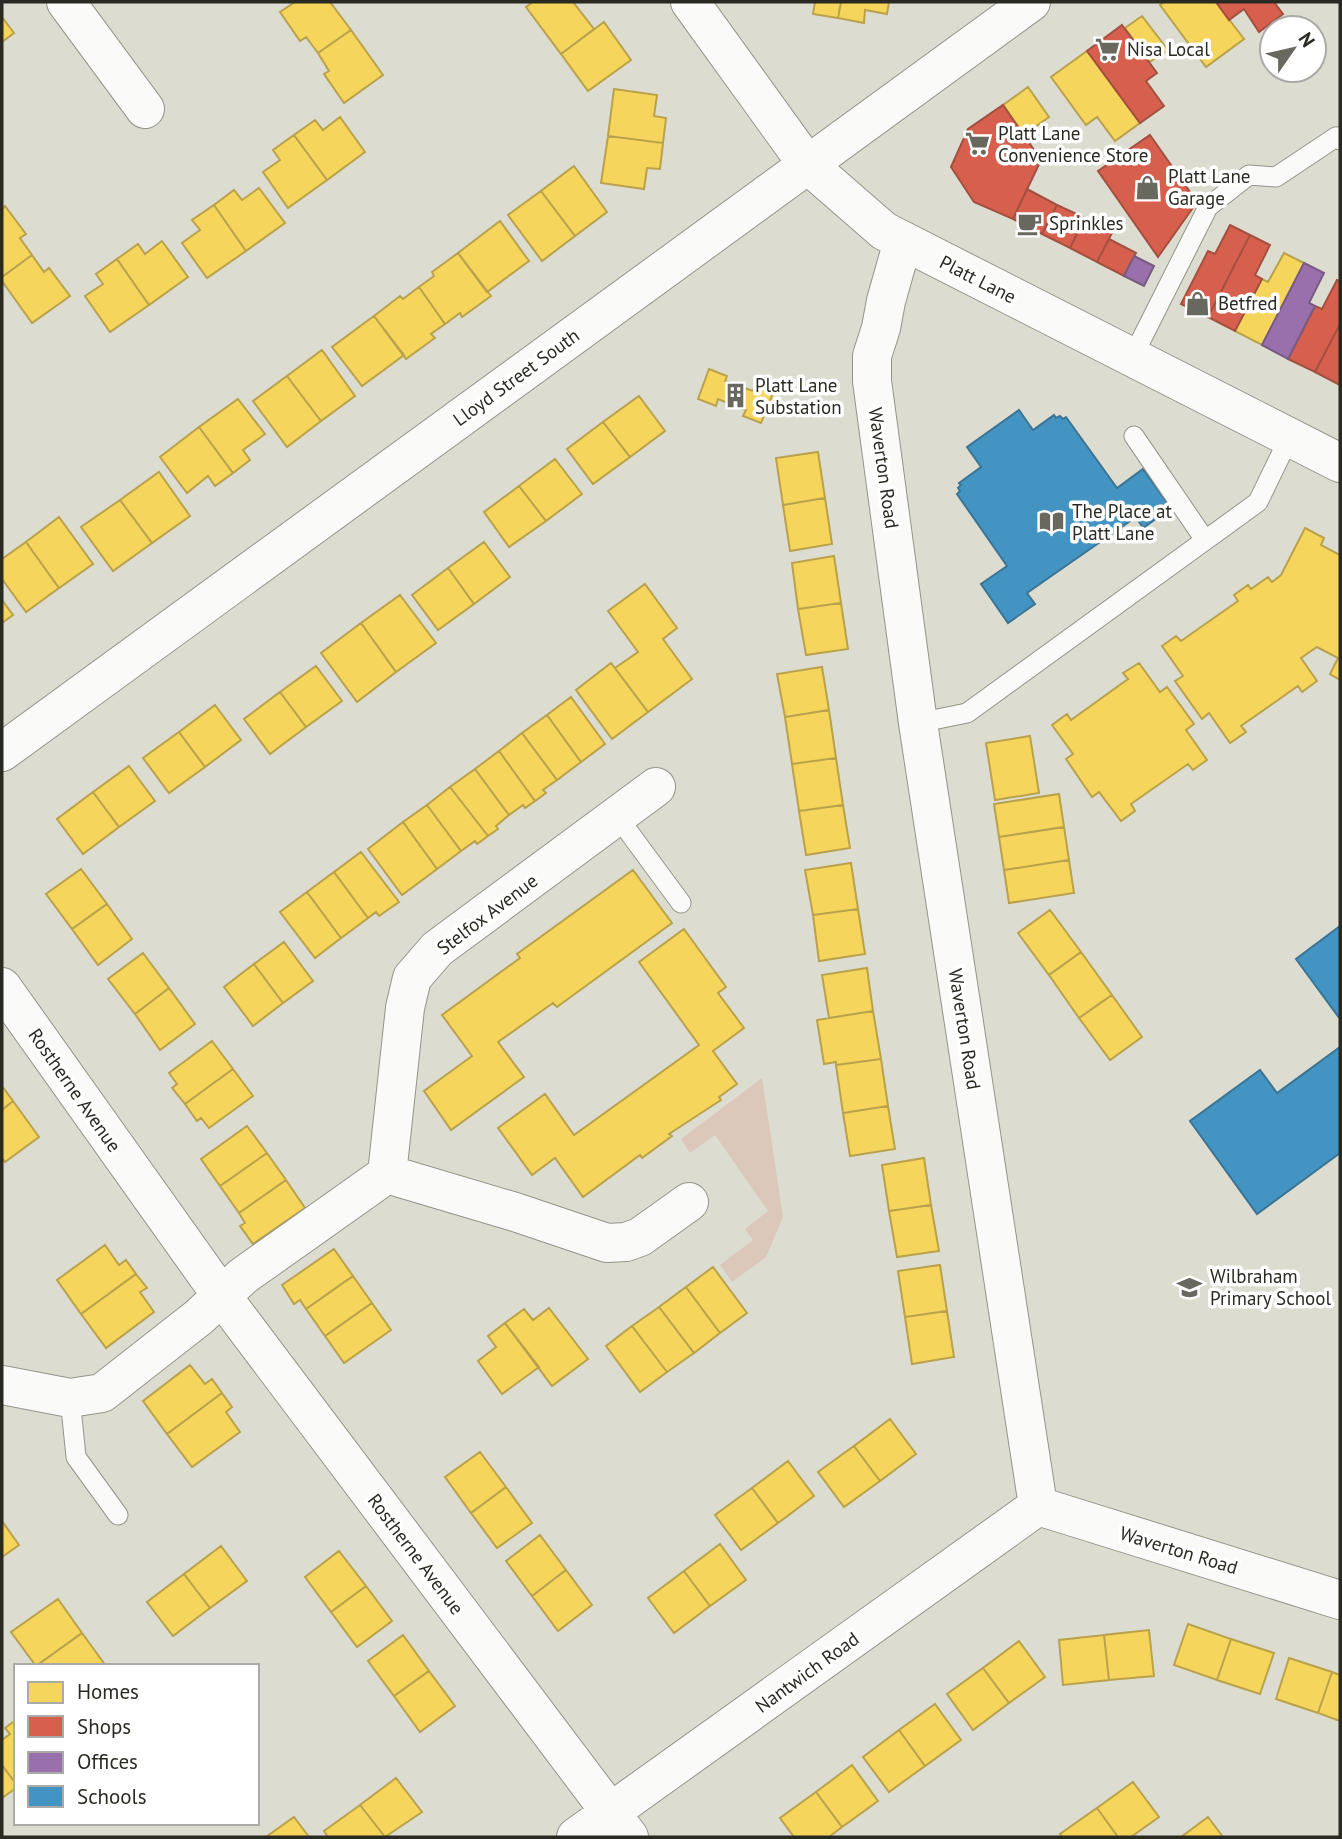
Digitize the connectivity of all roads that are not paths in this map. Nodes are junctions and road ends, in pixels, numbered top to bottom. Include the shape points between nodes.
1 (66, 2) edge
2 (690, 2) edge
3 (1031, 2) edge
4 (145, 110) dead end
5 (1340, 139) edge
6 (807, 164) junction
7 (903, 241) junction
8 (1132, 358) junction
9 (1134, 436) dead end
10 (1289, 438) junction
11 (1340, 463) edge
12 (1205, 540) junction
13 (918, 723) junction
14 (2, 752) edge
15 (656, 787) dead end
16 (617, 816) junction
17 (681, 903) dead end
18 (2, 987) edge
19 (387, 1174) junction
20 (689, 1202) dead end
21 (221, 1295) junction
22 (2, 1385) edge
23 (69, 1398) junction
24 (1038, 1506) junction
25 (118, 1515) dead end
26 (1340, 1600) edge
27 (620, 1825) edge
28 (576, 1837) edge

1 - 4 street
2 - 6 street, Platt Lane
3 - 6 street, Lloyd Street South
5 - 8 lane via 1336,137 1276,177 1249,175 1208,207
6 - 7 street, Platt Lane via 884,231
6 - 14 street, Lloyd Street South
7 - 8 street, Platt Lane
7 - 13 street, Waverton Road via 872,356 872,381
8 - 10 street, Platt Lane
9 - 12 lane
10 - 11 street, Platt Lane
10 - 12 lane via 1258,502
12 - 13 lane via 967,713
13 - 24 street, Waverton Road
15 - 16 street, Stelfox Avenue
16 - 17 lane
16 - 19 street, Stelfox Avenue via 437,949 412,978
18 - 21 street, Rostherne Avenue
19 - 20 street via 607,1243 640,1237
19 - 21 street
21 - 23 street via 102,1393
21 - 27 street, Rostherne Avenue
22 - 23 street
23 - 25 lane via 76,1457
24 - 26 street, Waverton Road
24 - 27 street, Nantwich Road
27 - 28 street, Nantwich Road

